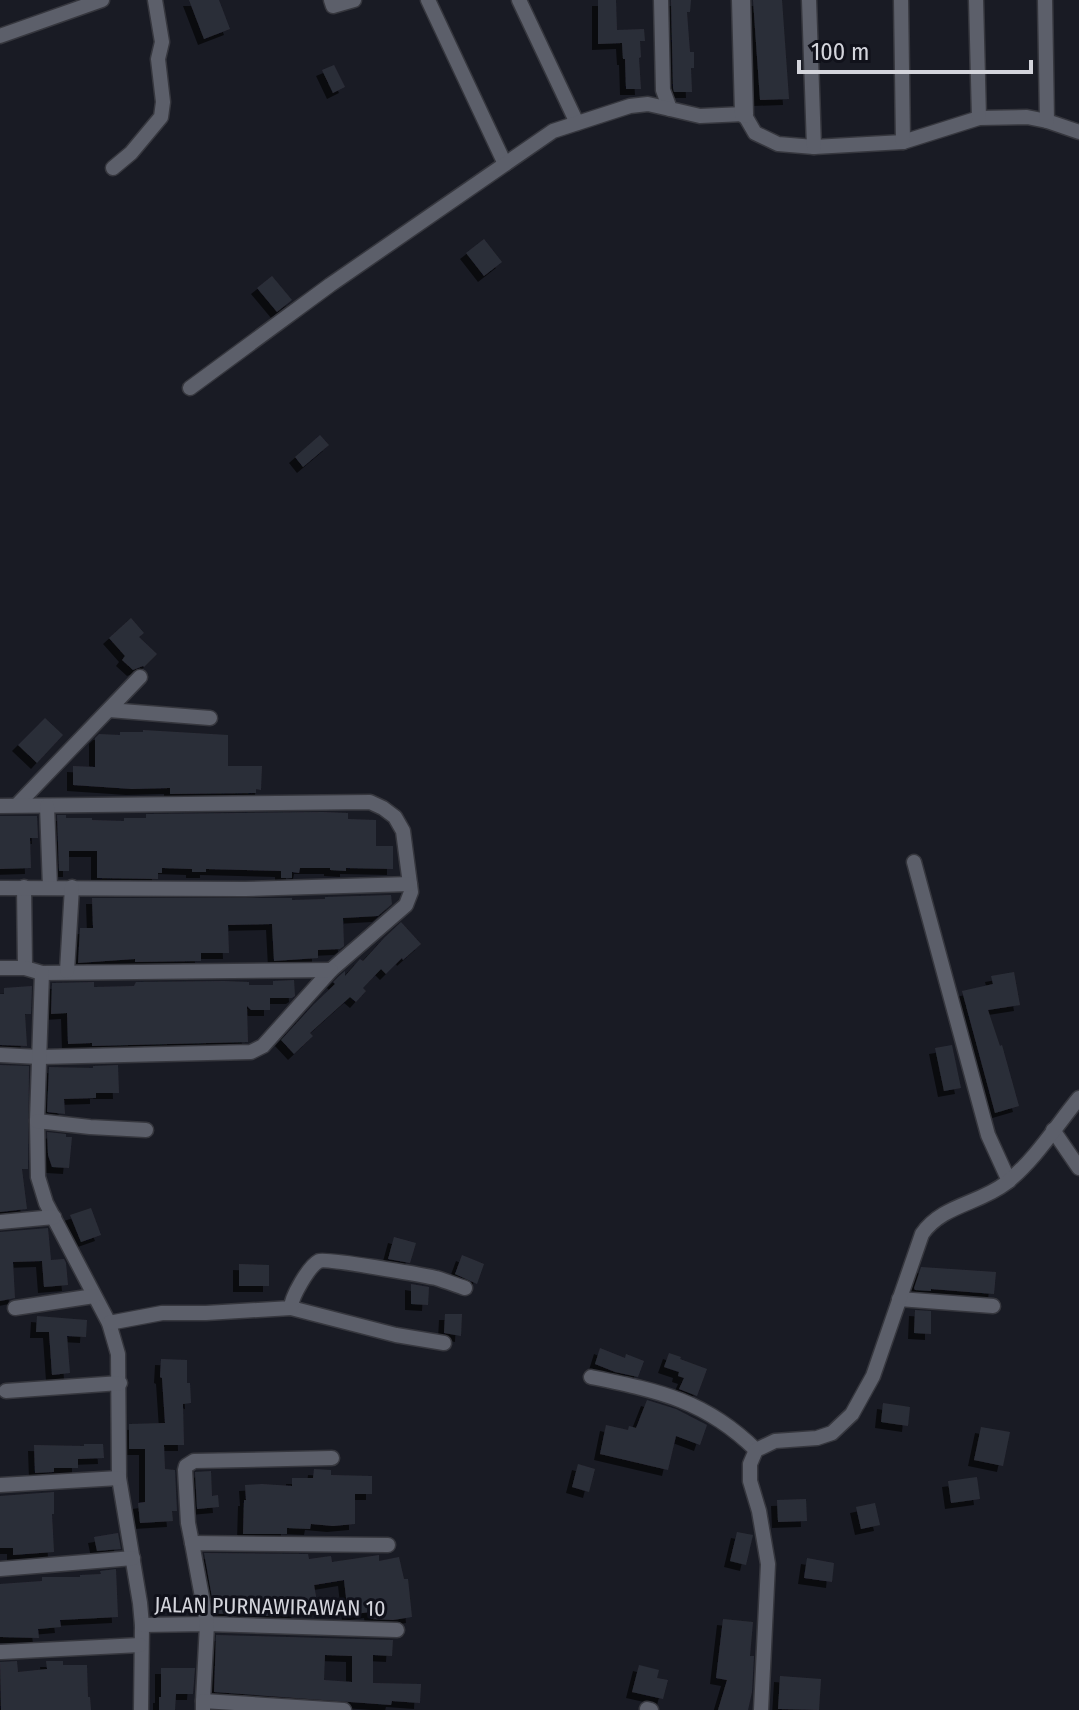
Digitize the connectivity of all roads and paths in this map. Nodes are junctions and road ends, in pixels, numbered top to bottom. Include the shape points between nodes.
1 (102, 0) edge
2 (155, 0) edge
3 (331, 0) edge
4 (354, 0) edge
5 (428, 0) edge
6 (519, 0) edge
7 (661, 0) edge
8 (741, 0) edge
9 (809, 0) edge
10 (901, 0) edge
11 (976, 0) edge
12 (1045, 0) edge
13 (0, 36) edge
14 (670, 109) junction
15 (744, 114) junction
16 (979, 118) junction
17 (1047, 121) junction
18 (577, 123) junction
19 (1079, 132) edge
20 (903, 142) junction
21 (814, 147) junction
22 (505, 164) junction
23 (113, 168) dead end
24 (190, 388) dead end
25 (140, 677) dead end
26 (109, 710) junction
27 (210, 718) dead end
28 (17, 805) junction
29 (0, 806) edge
30 (47, 806) junction
31 (914, 862) dead end
32 (410, 884) junction
33 (24, 887) junction
34 (50, 887) junction
35 (72, 887) junction
36 (0, 888) edge
37 (0, 968) edge
38 (25, 968) junction
39 (331, 970) junction
40 (67, 971) junction
41 (42, 973) junction
42 (0, 1055) edge
43 (40, 1057) junction
44 (1079, 1098) edge
45 (37, 1121) junction
46 (146, 1130) dead end
47 (1053, 1130) junction
48 (1079, 1168) edge
49 (1009, 1181) junction
50 (54, 1217) junction
51 (0, 1222) edge
52 (465, 1288) dead end
53 (94, 1296) junction
54 (899, 1299) junction
55 (993, 1306) dead end
56 (15, 1308) dead end
57 (291, 1308) junction
58 (109, 1323) junction
59 (444, 1343) dead end
60 (591, 1377) dead end
61 (120, 1383) junction
62 (6, 1391) dead end
63 (756, 1450) junction
64 (332, 1458) dead end
65 (119, 1478) junction
66 (0, 1485) edge
67 (192, 1543) junction
68 (388, 1545) dead end
69 (133, 1558) junction
70 (0, 1569) edge
71 (207, 1624) junction
72 (142, 1625) junction
73 (397, 1630) dead end
74 (140, 1645) junction
75 (1, 1652) edge
76 (203, 1706) edge
77 (141, 1710) edge
78 (344, 1710) edge
79 (761, 1710) edge

1 - 13 street
2 - 23 street via 162,42 161,117
3 - 4 street via 333,6
5 - 22 street
6 - 18 street
7 - 14 street via 663,90
8 - 15 street
9 - 21 street
10 - 20 street
11 - 16 street
12 - 17 street
14 - 15 street via 700,116
14 - 18 street via 630,106
15 - 21 street via 755,133 778,144
16 - 17 street
16 - 20 street
17 - 19 street
18 - 22 street via 553,131
20 - 21 street
22 - 24 street
25 - 26 street
26 - 27 street
26 - 28 street
28 - 29 street
28 - 30 street
30 - 32 street via 370,802 395,817 403,831
30 - 34 street
31 - 49 street via 988,1135
32 - 35 street
32 - 39 street via 406,905
33 - 34 street
33 - 36 street
33 - 38 street
34 - 35 street
35 - 40 street
37 - 38 street
38 - 41 street
39 - 40 street
39 - 43 street via 263,1046 251,1052
40 - 41 street
41 - 43 street
42 - 43 street
43 - 45 street
44 - 47 street
45 - 46 street
45 - 50 street via 38,1177
47 - 48 street
47 - 49 street
49 - 54 street via 930,1222
50 - 51 street
50 - 53 street
52 - 57 street via 435,1278 324,1261 316,1263 295,1291
53 - 56 street
53 - 58 street
54 - 55 street
54 - 63 street via 873,1376 843,1424 817,1438 775,1441
57 - 58 street via 162,1313
57 - 59 street
58 - 61 street
60 - 63 street via 697,1406
61 - 62 street
61 - 65 street
63 - 79 street via 750,1481 768,1564
64 - 67 street via 188,1464
65 - 66 street
65 - 69 street
67 - 68 street
67 - 71 street
69 - 70 street
69 - 72 street
71 - 72 street, JALAN PURNAWIRAWAN 10
71 - 73 street, JALAN PURNAWIRAWAN 10
71 - 76 street
72 - 74 street
74 - 75 street
74 - 77 street
76 - 78 street

